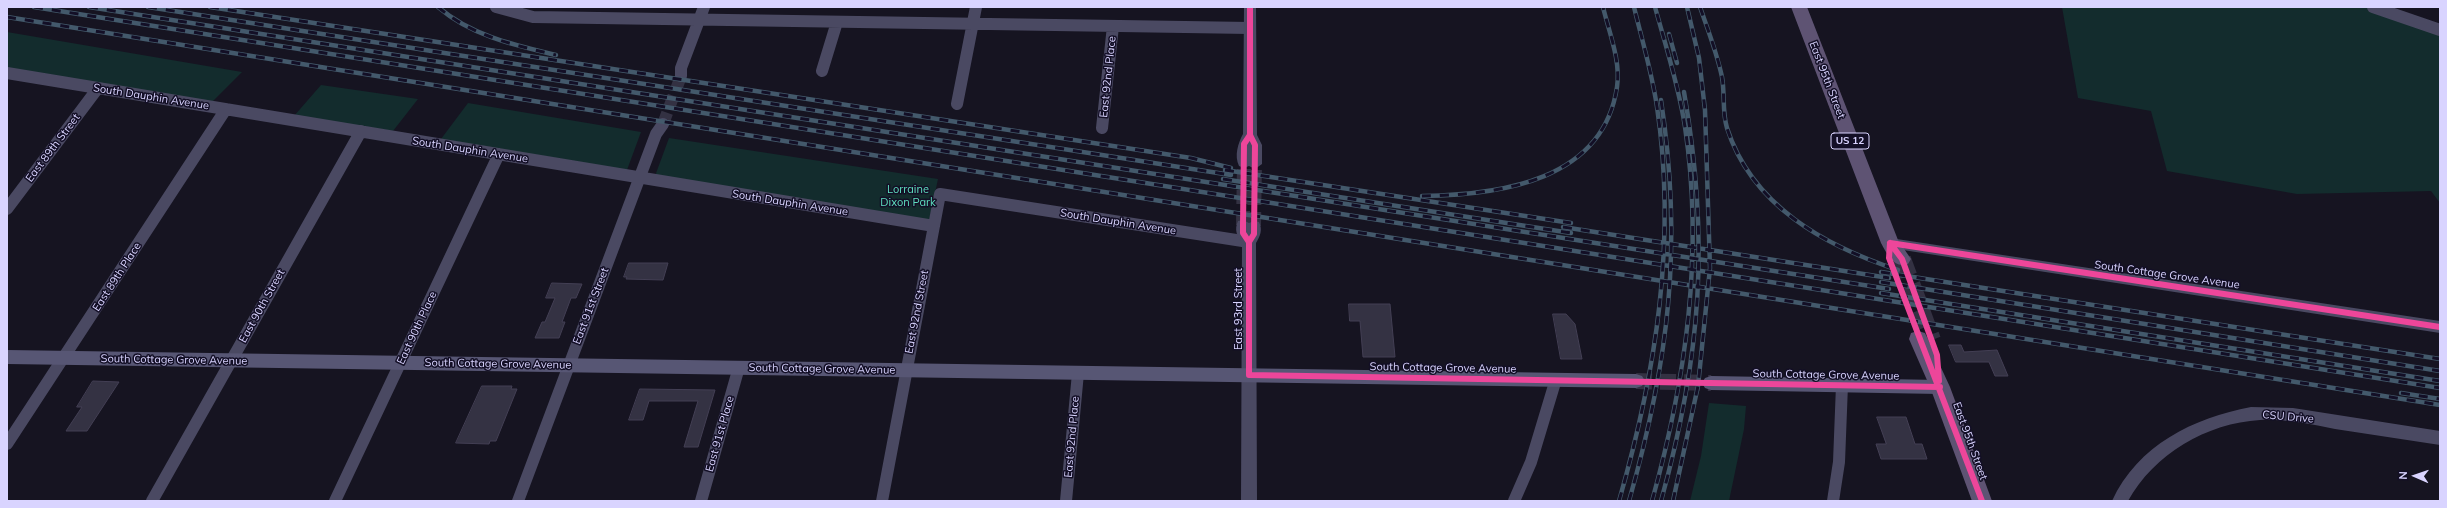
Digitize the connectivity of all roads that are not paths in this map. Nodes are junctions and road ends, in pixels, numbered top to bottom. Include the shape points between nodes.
1 (496, 7) edge
2 (704, 7) edge
3 (976, 7) edge
4 (1250, 7) edge
5 (1799, 7) edge
6 (2373, 7) edge
7 (700, 20) junction
8 (837, 22) junction
9 (973, 24) junction
10 (1112, 26) junction
11 (1250, 28) junction
12 (2440, 30) edge
13 (822, 71) dead end
14 (7, 73) edge
15 (679, 73) tunnel mouth
16 (98, 88) junction
17 (957, 104) dead end
18 (226, 109) junction
19 (658, 127) tunnel mouth
20 (1102, 128) dead end
21 (361, 132) junction
22 (499, 154) junction
23 (1249, 163) tunnel mouth
24 (640, 178) junction
25 (940, 194) joint
26 (7, 209) edge
27 (1249, 225) tunnel mouth
28 (934, 226) junction
29 (1249, 242) junction
30 (1894, 253) joint
31 (2440, 327) edge
32 (1925, 339) tunnel mouth
33 (7, 357) edge
34 (64, 358) junction
35 (231, 360) junction
36 (401, 362) junction
37 (569, 366) junction
38 (739, 367) junction
39 (906, 371) junction
40 (1078, 373) junction
41 (1249, 375) junction
42 (1556, 379) junction
43 (1636, 381) tunnel mouth
44 (1711, 383) tunnel mouth
45 (1842, 385) junction
46 (1940, 387) junction
47 (2440, 438) edge
48 (7, 444) edge
49 (152, 501) edge
50 (335, 501) edge
51 (518, 501) edge
52 (701, 501) edge
53 (882, 501) edge
54 (1066, 501) edge
55 (1249, 501) edge
56 (1514, 501) edge
57 (1833, 501) edge
58 (1982, 501) edge
59 (2120, 501) edge

1 - 7 street via 533,17
2 - 7 street
3 - 9 street
4 - 11 street
5 - 30 main road, East 95th Street / US 12
6 - 12 street
7 - 8 street
7 - 15 street
8 - 9 street
8 - 13 street
9 - 10 street
9 - 17 street
10 - 11 street
10 - 20 street, East 92nd Place
11 - 23 street via 1250,135 1255,145
14 - 16 street, South Dauphin Avenue
16 - 18 street, South Dauphin Avenue
16 - 26 street, East 89th Street
18 - 21 street, South Dauphin Avenue
18 - 34 street, East 89th Place
19 - 24 street, East 91st Street
21 - 22 street, South Dauphin Avenue
21 - 35 street, East 90th Street
22 - 24 street, South Dauphin Avenue
22 - 36 street, East 90th Place
24 - 28 street, South Dauphin Avenue
24 - 37 street, East 91st Street
25 - 28 street, East 92nd Street
25 - 29 street, South Dauphin Avenue
27 - 29 street, East 93rd Street via 1254,234
28 - 39 street, East 92nd Street
29 - 41 street, East 93rd Street
30 - 31 street, South Cottage Grove Avenue
32 - 46 main road, East 95th Street via 1937,355
33 - 34 main road, South Cottage Grove Avenue
34 - 35 main road, South Cottage Grove Avenue
34 - 48 street, East 89th Place
35 - 36 main road, South Cottage Grove Avenue
35 - 49 street, East 90th Street
36 - 37 main road, South Cottage Grove Avenue
36 - 50 street, East 90th Place
37 - 38 main road, South Cottage Grove Avenue
37 - 51 street, East 91st Street
38 - 39 main road, South Cottage Grove Avenue
38 - 52 street, East 91st Place
39 - 40 main road, South Cottage Grove Avenue
39 - 53 street, East 92nd Street
40 - 41 main road, South Cottage Grove Avenue
40 - 54 street, East 92nd Place
41 - 42 main road, South Cottage Grove Avenue
41 - 55 street, East 93rd Street
42 - 43 main road, South Cottage Grove Avenue
42 - 56 street via 1531,462
44 - 45 main road, South Cottage Grove Avenue
45 - 46 main road, South Cottage Grove Avenue
45 - 57 street via 1839,462
46 - 58 main road, East 95th Street
47 - 59 street, CSU Drive via 2315,418 2250,414 2208,426 2165,447 2135,475

